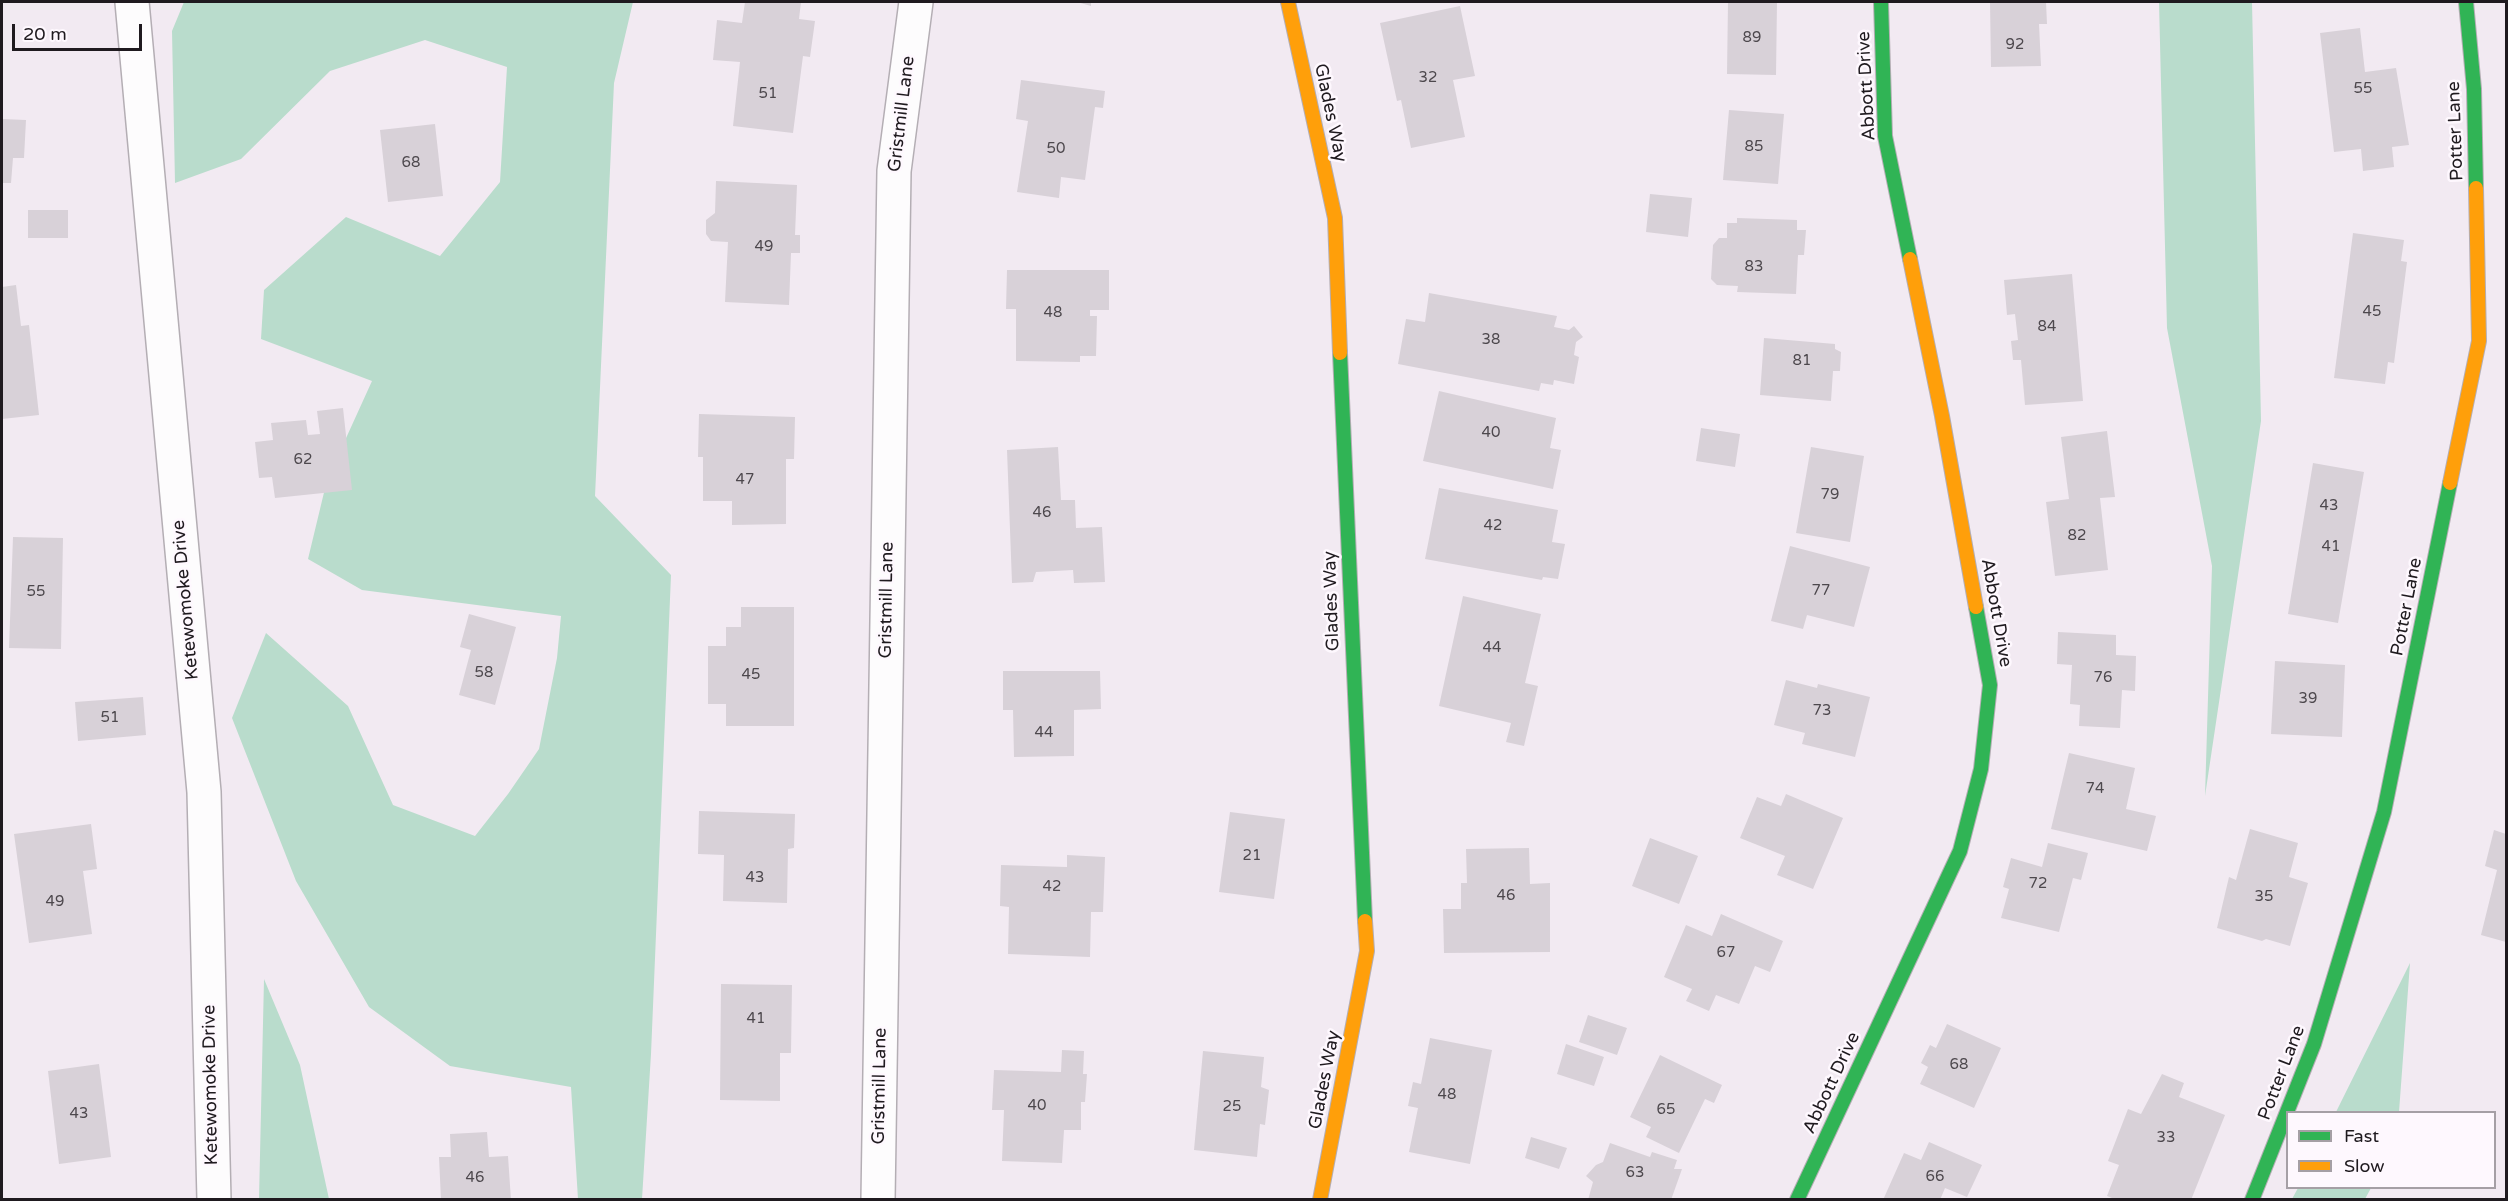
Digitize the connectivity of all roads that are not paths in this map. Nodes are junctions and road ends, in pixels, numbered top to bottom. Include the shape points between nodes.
1 (132, 2) edge
2 (916, 2) edge
3 (1288, 2) edge
4 (1881, 2) edge
5 (2466, 2) edge
6 (2287, 1111) edge
7 (2286, 1114) edge
8 (214, 1200) edge
9 (878, 1200) edge
10 (1320, 1200) edge
11 (1797, 1200) edge
12 (2252, 1200) edge

1 - 8 street, Ketewomoke Drive via 204,792
2 - 9 street, Gristmill Lane via 894,171
3 - 10 street, Glades Way via 1335,218 1367,951
4 - 11 street, Abbott Drive via 1885,136 1942,416 1990,685 1981,769 1960,851
5 - 6 street, Potter Lane via 2474,89 2479,341 2384,812 2314,1044
7 - 12 street, Potter Lane

